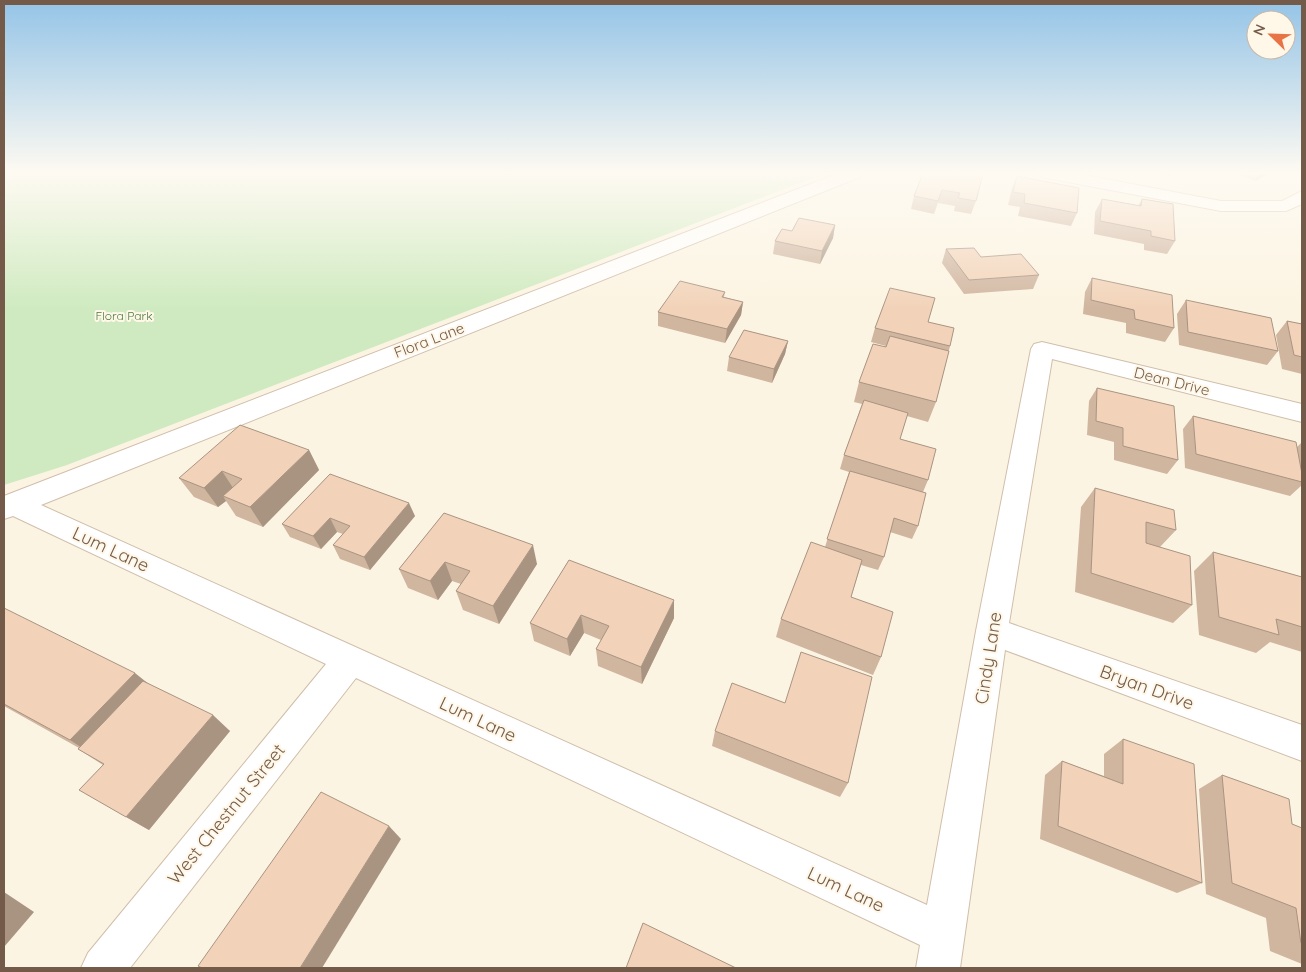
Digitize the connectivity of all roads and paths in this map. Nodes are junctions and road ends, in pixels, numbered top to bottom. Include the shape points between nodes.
1 (739, 218) edge
2 (1042, 349) joint
3 (1302, 413) edge
4 (8, 506) edge
5 (992, 631) junction
6 (350, 660) junction
7 (1302, 743) edge
8 (944, 934) junction
9 (103, 968) edge
10 (938, 968) edge

1 - 4 street, Flora Lane
2 - 3 street, Dean Drive
2 - 5 street, Cindy Lane
4 - 6 street, Lum Lane
5 - 7 street, Bryan Drive
5 - 8 street, Cindy Lane
6 - 8 street, Lum Lane
6 - 9 street, West Chestnut Street
8 - 10 street, Cindy Lane

